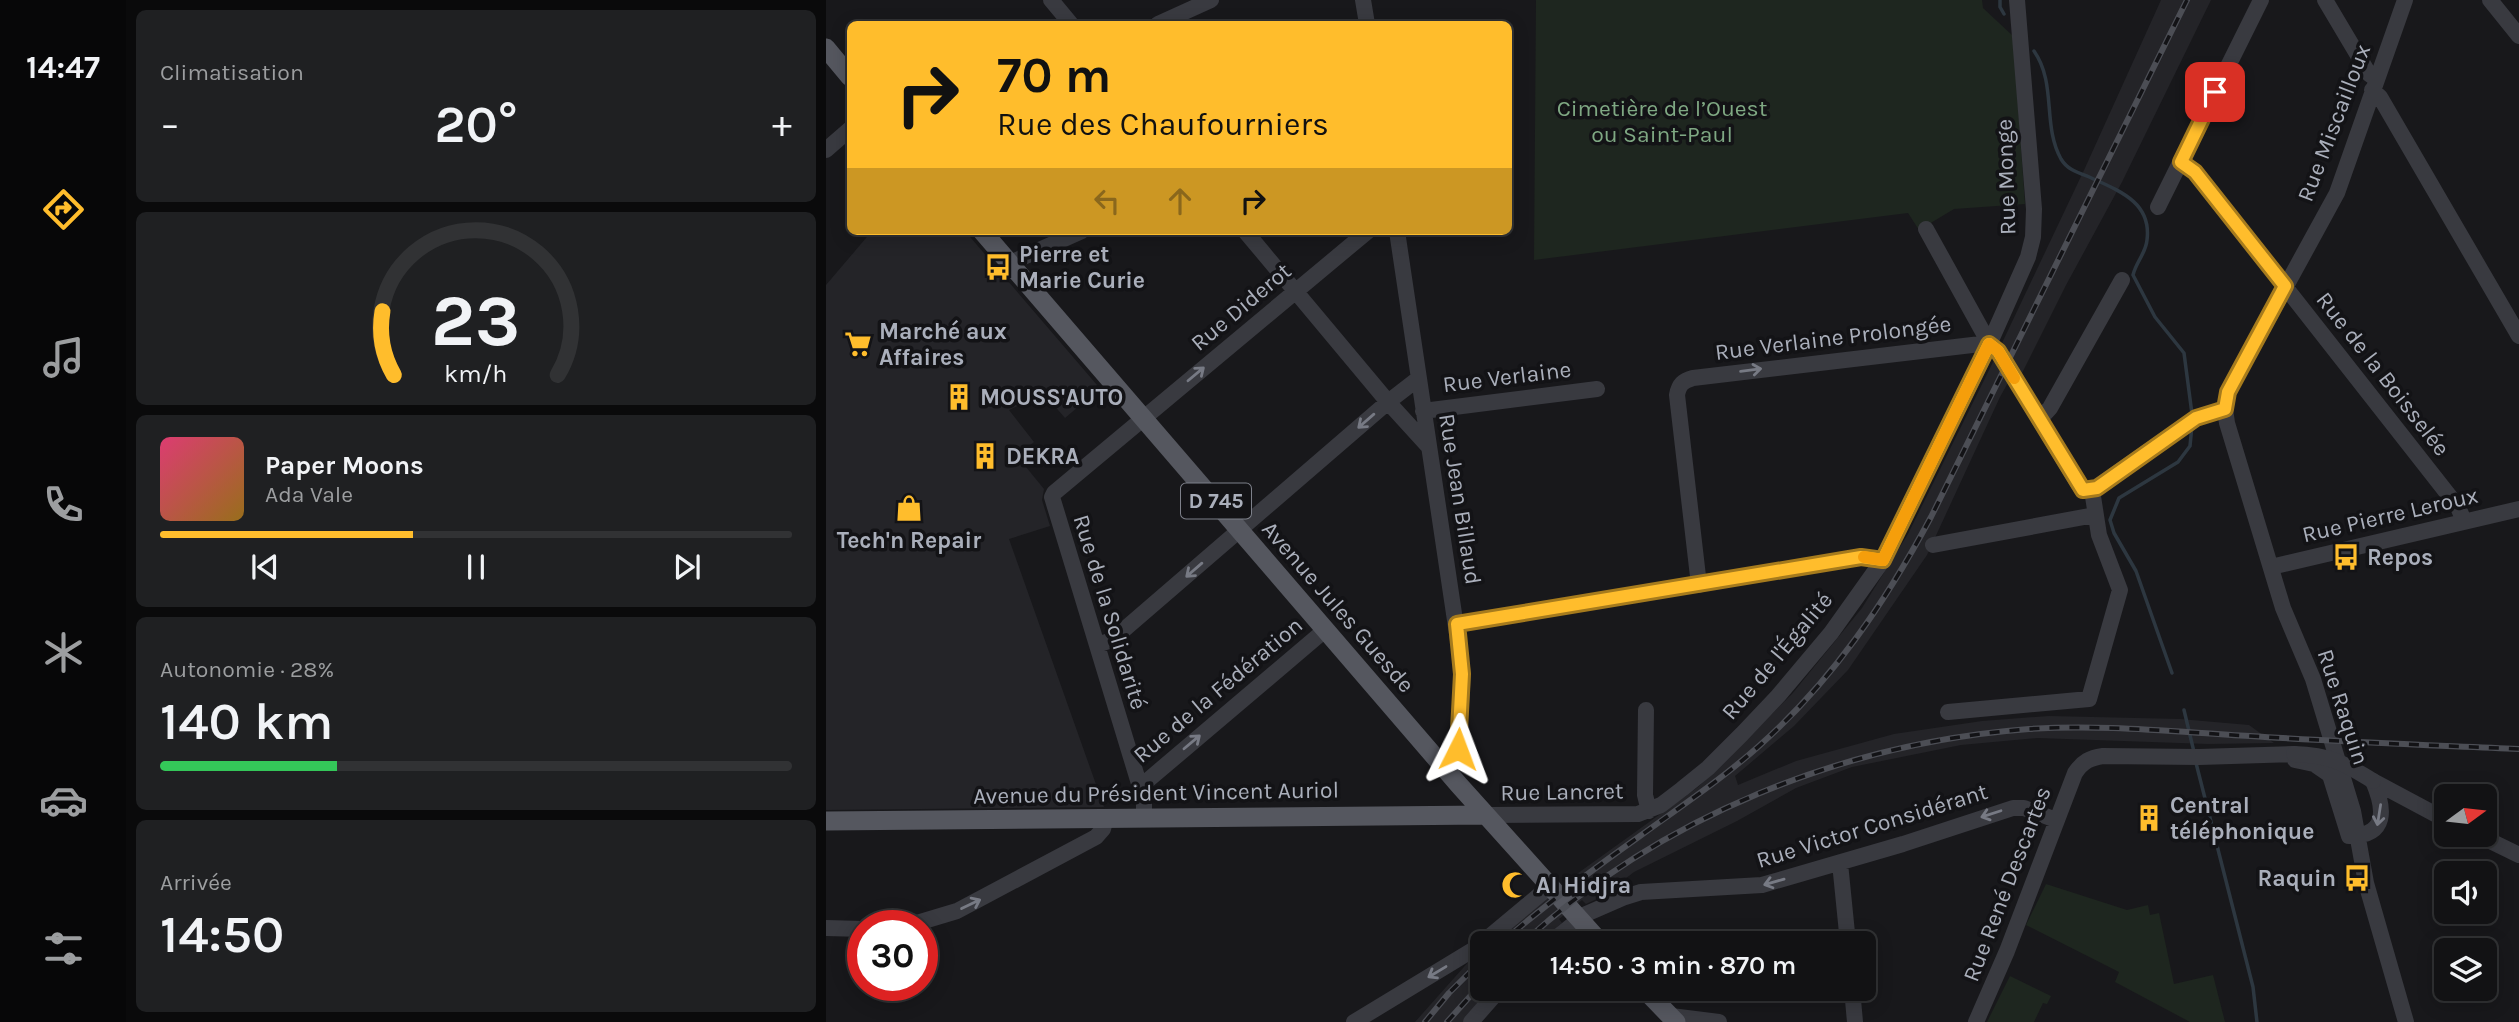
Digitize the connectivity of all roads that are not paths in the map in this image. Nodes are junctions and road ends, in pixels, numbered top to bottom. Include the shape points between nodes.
1 (1051, 0) edge
2 (1211, 0) edge
3 (1363, 0) edge
4 (1371, 0) edge
5 (2017, 0) edge
6 (2261, 0) edge
7 (2325, 0) edge
8 (2404, 0) edge
9 (2490, 0) edge
10 (1069, 21) edge
11 (1165, 21) edge
12 (1366, 21) edge
13 (1368, 21) edge
14 (2519, 36) edge
15 (826, 48) edge
16 (847, 73) edge
17 (2374, 84) junction
18 (847, 132) edge
19 (826, 150) edge
20 (2181, 162) junction
21 (2158, 207) dead end
22 (1926, 229) dead end
23 (986, 235) edge
24 (1073, 235) edge
25 (1248, 235) edge
26 (1363, 235) edge
27 (1398, 235) edge
28 (1010, 263) junction
29 (2122, 280) dead end
30 (2285, 286) junction
31 (1296, 291) junction
32 (2519, 336) edge
33 (1989, 344) junction
34 (1419, 378) junction
35 (1597, 389) dead end
36 (1388, 402) junction
37 (2225, 409) junction
38 (1423, 411) junction
39 (1144, 418) junction
40 (2039, 420) junction
41 (1429, 447) junction
42 (2092, 490) junction
43 (2519, 509) edge
44 (2095, 515) junction
45 (2464, 521) junction
46 (1240, 530) junction
47 (1933, 545) dead end
48 (1883, 560) junction
49 (2270, 566) junction
50 (1699, 585) junction
51 (1457, 624) junction
52 (1325, 630) junction
53 (1097, 645) junction
54 (1646, 710) dead end
55 (1948, 712) dead end
56 (2263, 755) junction
57 (1448, 772) junction
58 (2374, 781) junction
59 (1139, 784) junction
60 (1644, 812) junction
61 (2434, 814) edge
62 (1486, 815) junction
63 (1144, 817) junction
64 (1106, 818) junction
65 (2056, 820) junction
66 (826, 821) edge
67 (2357, 836) junction
68 (2497, 844) edge
69 (2519, 855) edge
70 (1840, 863) junction
71 (1549, 887) junction
72 (938, 917) edge
73 (1578, 919) junction
74 (826, 928) edge
75 (847, 929) edge
76 (1564, 931) edge
77 (1590, 931) edge
78 (1847, 931) edge
79 (1489, 1001) edge
80 (1656, 1001) edge
81 (1853, 1001) edge
82 (1673, 1019) edge
83 (1353, 1022) edge
84 (1471, 1022) edge
85 (1719, 1022) edge
86 (1855, 1022) edge
87 (1976, 1022) edge
88 (2406, 1022) edge

1 - 10 street
2 - 11 street
3 - 12 street
4 - 13 street
5 - 33 street, Rue Monge via 2033,237
6 - 20 street
7 - 17 street
8 - 17 street, Rue Miscailloux
9 - 14 street
15 - 16 main road
17 - 30 street, Rue Miscailloux via 2337,192
17 - 32 street
18 - 19 street
20 - 21 street
20 - 30 street, Rue de la Boisselée via 2195,172
22 - 33 street
23 - 28 main road, Avenue Jules Guesde / D 745
24 - 28 street
25 - 31 street
26 - 31 street, Rue Diderot
27 - 34 street, Rue Jean Billaud
28 - 39 main road, Avenue Jules Guesde / D 745
29 - 40 street
30 - 37 street, Rue Miscailloux via 2228,392
30 - 45 street, Rue de la Boisselée via 2458,507
31 - 36 street
39 -> 31 street, Rue Diderot
33 - 40 street via 1998,351
33 - 48 street, Rue de l'Égalité
50 -> 33 street, Rue Verlaine Prolongée via 1677,394 1684,381
34 - 36 street
34 - 38 street, Rue Jean Billaud
35 - 38 street, Rue Verlaine
36 - 41 street
36 -> 46 street
37 - 42 street via 2192,420
37 - 49 street, Rue Raquin
38 - 41 street, Rue Jean Billaud
39 - 46 main road, Avenue Jules Guesde / D 745
39 - 53 street, Rue de la Solidarité via 1052,497
40 - 42 street via 2079,485
41 - 51 street, Rue Jean Billaud
42 - 44 street
43 - 45 street, Rue Pierre Leroux
44 - 47 street
44 - 55 street via 2120,590 2089,699
45 - 49 street, Rue Pierre Leroux
46 - 52 main road, Avenue Jules Guesde / D 745
46 -> 53 street via 1112,640
48 - 50 street via 1861,557
48 - 60 street, Rue de l'Égalité via 1778,696 1707,768 1661,805
49 - 67 street, Rue Raquin via 2313,679
50 - 51 street
51 - 57 street, Rue Jean Billaud via 1462,674 1458,749
52 - 57 main road, Avenue Jules Guesde / D 745
59 -> 52 street, Rue de la Fédération
53 - 59 street, Rue de la Solidarité
54 - 60 street
56 - 58 street, bridge via 2321,755
56 - 65 street, Rue René Descartes via 2091,758 2075,773
56 - 67 street via 2314,764 2330,775 2349,836
57 - 62 main road, Avenue Jules Guesde / D 745
58 - 61 street
58 -> 67 street via 2382,814 2374,831
59 - 63 street, Rue de la Solidarité
60 - 62 street, Rue Lancret
62 - 63 main road, Avenue du Président Vincent Auriol
62 - 71 main road, Avenue Jules Guesde
63 - 64 main road, Avenue du Président Vincent Auriol
64 - 66 main road, Avenue du Président Vincent Auriol
72 -> 64 street via 957,911 1096,837
65 -> 70 street, Rue Victor Considérant via 2013,808
65 - 87 street, Rue René Descartes
67 - 88 street, Rue Raquin via 2365,883
68 - 69 street
70 -> 73 street, Rue Victor Considérant via 1762,886 1641,892
70 - 78 street
71 - 73 main road, Avenue Jules Guesde
71 -> 83 street via 1476,948
73 - 76 street, Rue Victor Considérant
73 - 77 main road, Avenue Jules Guesde
74 - 75 street
79 - 84 street
80 - 82 main road
81 - 86 street
82 - 85 street

